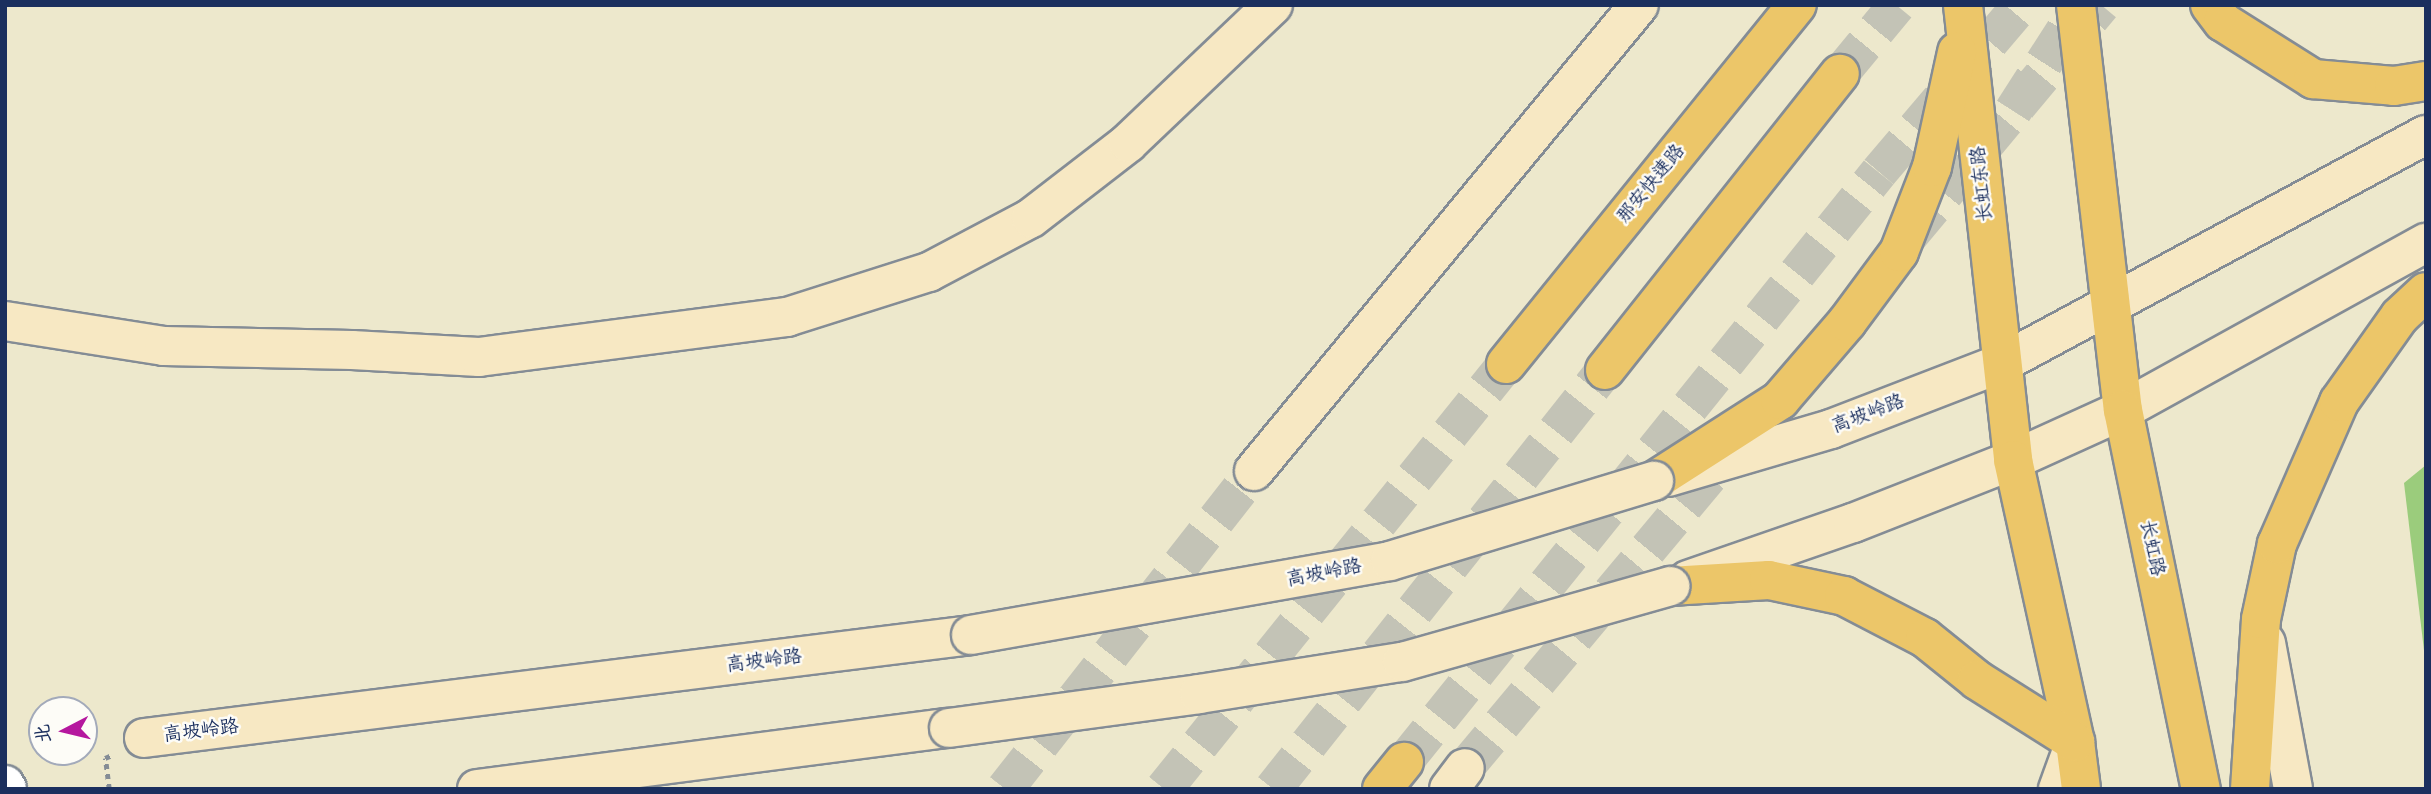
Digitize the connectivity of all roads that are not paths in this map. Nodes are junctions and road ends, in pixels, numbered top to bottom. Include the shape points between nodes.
1 (1273, 5) edge
2 (1639, 5) edge
3 (1797, 5) edge
4 (2076, 5) edge
5 (2210, 5) edge
6 (1964, 12) edge
7 (1840, 74) tunnel mouth
8 (2426, 81) edge
9 (2426, 135) edge
10 (2426, 243) edge
11 (2426, 292) edge
12 (2111, 306) junction
13 (5, 321) edge
14 (2002, 363) junction
15 (1506, 364) tunnel mouth
16 (1605, 370) tunnel mouth
17 (2123, 410) junction
18 (2013, 460) junction
19 (1254, 471) tunnel mouth
20 (1654, 481) junction
21 (1670, 586) junction
22 (2261, 618) junction
23 (144, 738) dead end
24 (2075, 741) junction
25 (477, 789) edge
26 (2058, 789) edge
27 (2081, 789) edge
28 (2201, 789) edge
29 (2250, 789) edge
30 (2293, 789) edge

1 - 13 main road via 1128,144 1031,218 929,272 787,317 479,357 352,349 164,346
2 - 19 main road
3 - 15 main road, 那安快速路
4 - 12 main road
5 - 8 main road via 2223,22 2312,79 2394,86
6 - 14 main road, 长虹东路
6 - 20 main road via 1932,167 1899,251 1847,323 1780,400
7 - 16 main road
9 - 12 main road, 高坡岭路
10 - 17 main road
11 - 22 main road via 2400,316 2339,401 2277,544
12 - 14 main road, 高坡岭路
12 - 17 main road, 长虹路
14 - 18 main road
14 - 20 main road, 高坡岭路 via 1831,429
17 - 18 main road
17 - 28 main road, 长虹路
18 - 21 main road via 1853,523
18 - 24 main road
20 - 23 main road, 高坡岭路, bridge via 1390,561 971,635
21 - 24 main road via 1769,580 1844,596 1925,638 1977,680
21 - 25 main road, bridge via 1402,662 1199,694
22 - 29 main road
22 - 30 main road
24 - 26 main road
24 - 27 main road

